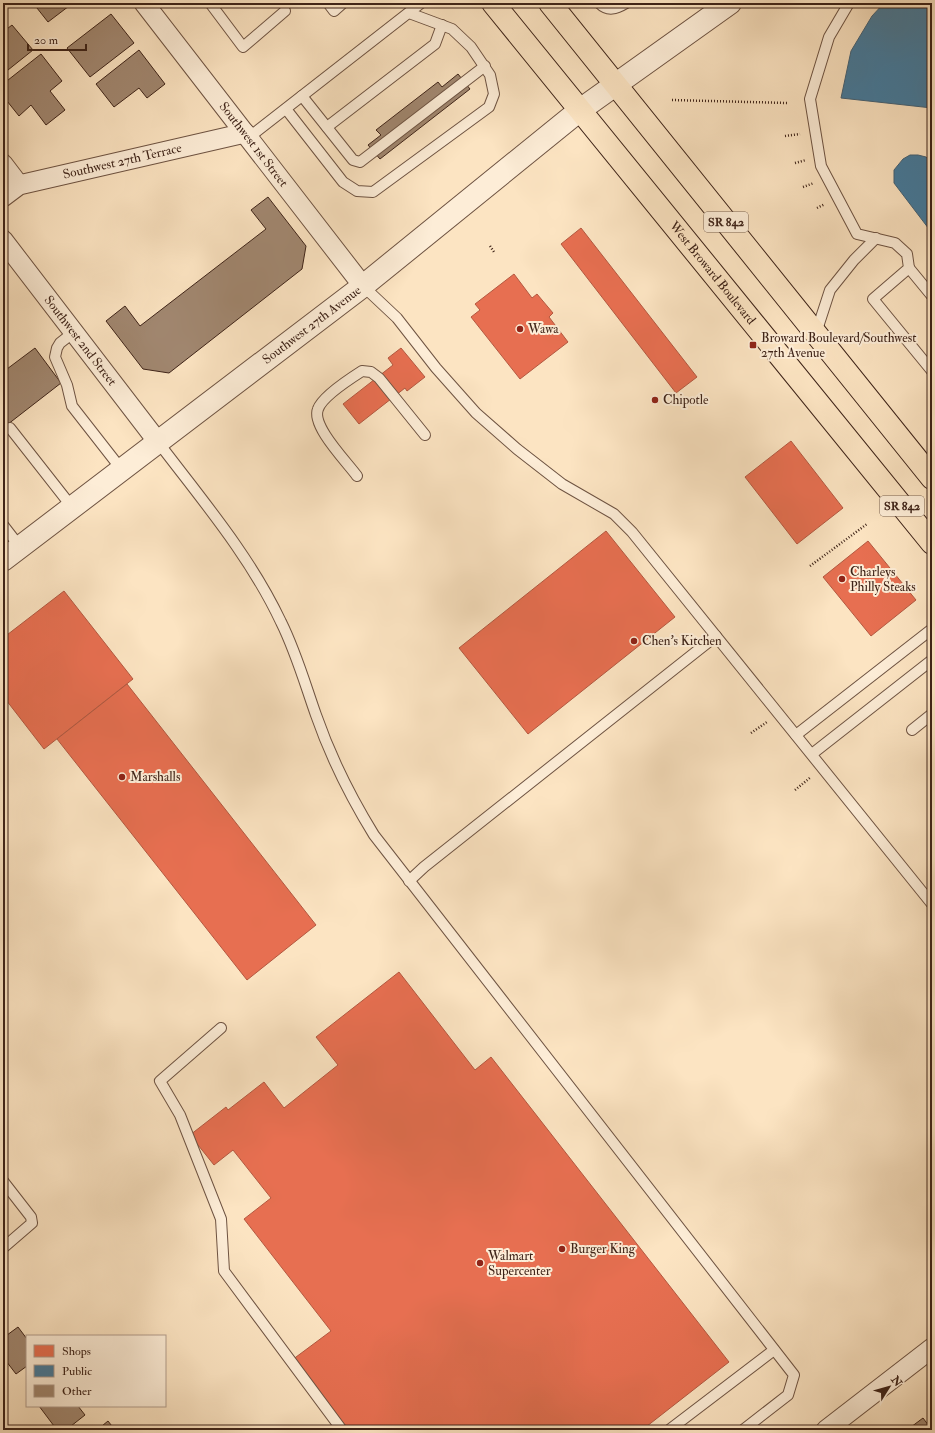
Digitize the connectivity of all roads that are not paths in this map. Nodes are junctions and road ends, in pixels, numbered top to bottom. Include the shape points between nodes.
1 (144, 3) edge
2 (210, 3) edge
3 (328, 3) edge
4 (343, 3) edge
5 (421, 3) edge
6 (493, 3) edge
7 (550, 3) edge
8 (599, 3) edge
9 (626, 3) edge
10 (730, 3) edge
11 (849, 3) edge
12 (285, 11) dead end
13 (409, 13) junction
14 (442, 25) junction
15 (485, 66) junction
16 (617, 86) junction
17 (302, 96) junction
18 (286, 109) junction
19 (580, 110) junction
20 (327, 127) junction
21 (247, 136) junction
22 (3, 164) edge
23 (19, 185) junction
24 (3, 196) edge
25 (876, 238) junction
26 (3, 240) edge
27 (909, 268) junction
28 (363, 286) junction
29 (932, 296) edge
30 (74, 332) junction
31 (816, 333) junction
32 (932, 371) edge
33 (10, 428) dead end
34 (425, 435) dead end
35 (158, 442) junction
36 (122, 470) junction
37 (357, 476) dead end
38 (932, 478) edge
39 (72, 507) junction
40 (3, 525) edge
41 (932, 543) edge
42 (11, 554) edge
43 (932, 629) edge
44 (716, 636) junction
45 (932, 660) edge
46 (932, 714) edge
47 (912, 730) dead end
48 (796, 734) junction
49 (812, 754) junction
50 (409, 881) junction
51 (932, 904) edge
52 (221, 1028) dead end
53 (3, 1181) edge
54 (3, 1248) edge
55 (932, 1348) edge
56 (774, 1350) junction
57 (342, 1430) edge
58 (669, 1430) edge
59 (743, 1430) edge
60 (826, 1430) edge

1 - 21 street, Southwest 1st Street
2 - 12 lane via 243,47
3 - 4 lane via 334,10
5 - 13 lane
6 - 19 main road, West Broward Boulevard / SR 842
7 - 16 main road, SR 842
8 - 9 lane via 609,9 616,9
10 - 16 street, Southwest 27th Avenue
11 - 25 lane via 829,37 810,102 821,166 857,234
13 - 14 lane
13 - 17 lane
14 - 15 lane via 452,29 471,47
14 - 20 lane via 436,44
15 - 18 lane via 490,75 494,94 489,107 373,192 357,191 343,182
15 - 20 lane via 360,162 353,160
16 - 19 street, Southwest 27th Avenue
16 - 31 main road, SR 842
17 - 18 lane
17 - 20 lane
18 - 21 lane
19 - 28 street, Southwest 27th Avenue
19 - 41 main road, West Broward Boulevard / SR 842
21 - 23 street, Southwest 27th Terrace
21 - 28 street, Southwest 1st Street
22 - 23 street
23 - 24 street, Southwest 27th Terrace
25 - 27 lane via 895,243 907,254
25 - 31 lane via 830,290
26 - 30 street, Southwest 2nd Street
27 - 29 lane
27 - 32 lane via 873,299
28 - 35 street, Southwest 27th Avenue
28 - 44 lane via 397,318 476,413 517,450 562,484 619,519
30 - 35 street, Southwest 2nd Street
30 - 36 lane via 60,342 55,358 67,385 72,406
31 - 38 main road, SR 842
33 - 39 lane
34 - 37 lane via 379,378 371,372 362,371 324,400 318,409 317,419 320,428
35 - 36 street, Southwest 27th Avenue
35 - 50 lane via 226,532 264,588 298,659 316,715 353,801 374,835
36 - 39 street, Southwest 27th Avenue
39 - 42 street, Southwest 27th Avenue
40 - 42 lane
43 - 48 lane
44 - 48 lane
44 - 50 lane
45 - 49 lane
46 - 47 lane
48 - 49 lane
49 - 51 lane
50 - 56 lane
52 - 57 lane via 160,1081 180,1115 221,1219 224,1271
53 - 54 lane via 31,1217 32,1223
55 - 60 street
56 - 58 lane
56 - 59 lane via 794,1375 788,1395

